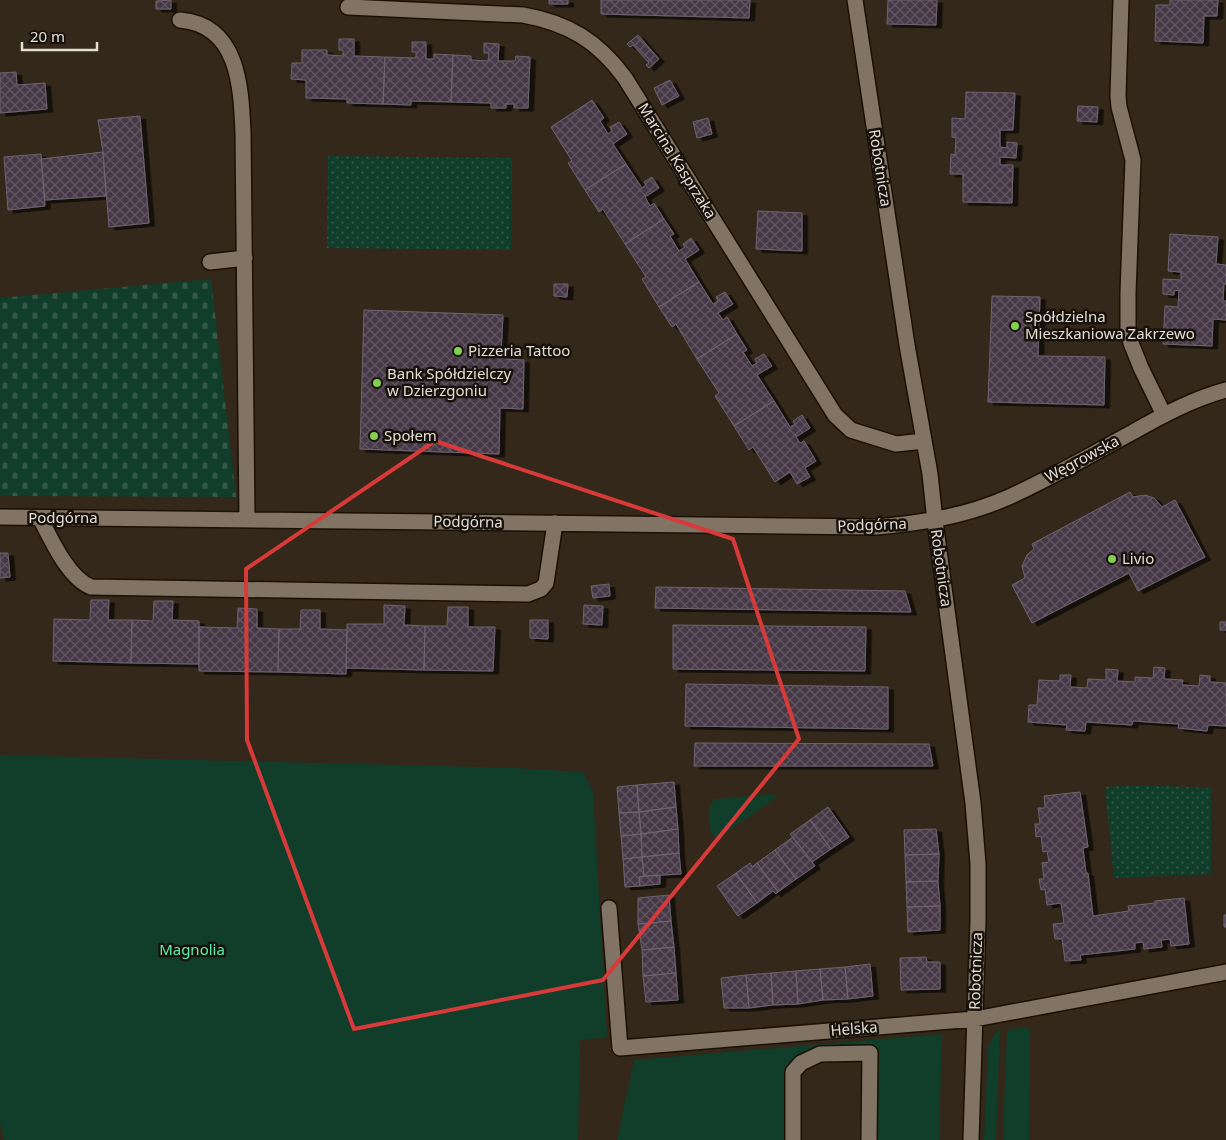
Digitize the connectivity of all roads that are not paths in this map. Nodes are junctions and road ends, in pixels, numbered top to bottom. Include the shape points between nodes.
1 (855, 0) edge
2 (1121, 0) edge
3 (348, 7) dead end
4 (180, 20) dead end
5 (245, 258) junction
6 (210, 262) dead end
7 (1226, 390) edge
8 (1164, 415) junction
9 (924, 440) junction
10 (0, 517) edge
11 (40, 518) junction
12 (247, 520) junction
13 (935, 520) junction
14 (555, 523) junction
15 (609, 908) dead end
16 (1226, 972) edge
17 (974, 1019) junction
18 (793, 1140) edge
19 (869, 1140) edge
20 (971, 1140) edge

1 - 9 street, Robotnicza
2 - 8 street via 1118,101 1134,160 1128,331 1141,368
3 - 9 street, Marcina Kasprzaka via 523,15 564,26 589,42 616,65 625,78 835,414 851,430 896,444
4 - 5 street via 209,28 224,43 234,66 242,116
5 - 6 street
5 - 12 street
7 - 8 street, Węgrowska
8 - 13 street, Węgrowska via 1010,497
9 - 13 street, Robotnicza
10 - 11 street, Podgórna
11 - 12 street, Podgórna
11 - 14 street via 72,573 91,587 528,594 541,589 546,583
12 - 14 street, Podgórna
13 - 14 street, Podgórna via 876,527
13 - 17 street, Robotnicza via 973,803 978,890
15 - 17 street, Helska via 620,1048
16 - 17 street, Helska
17 - 20 street, Robotnicza
18 - 19 street via 793,1072 801,1063 820,1054 870,1053

